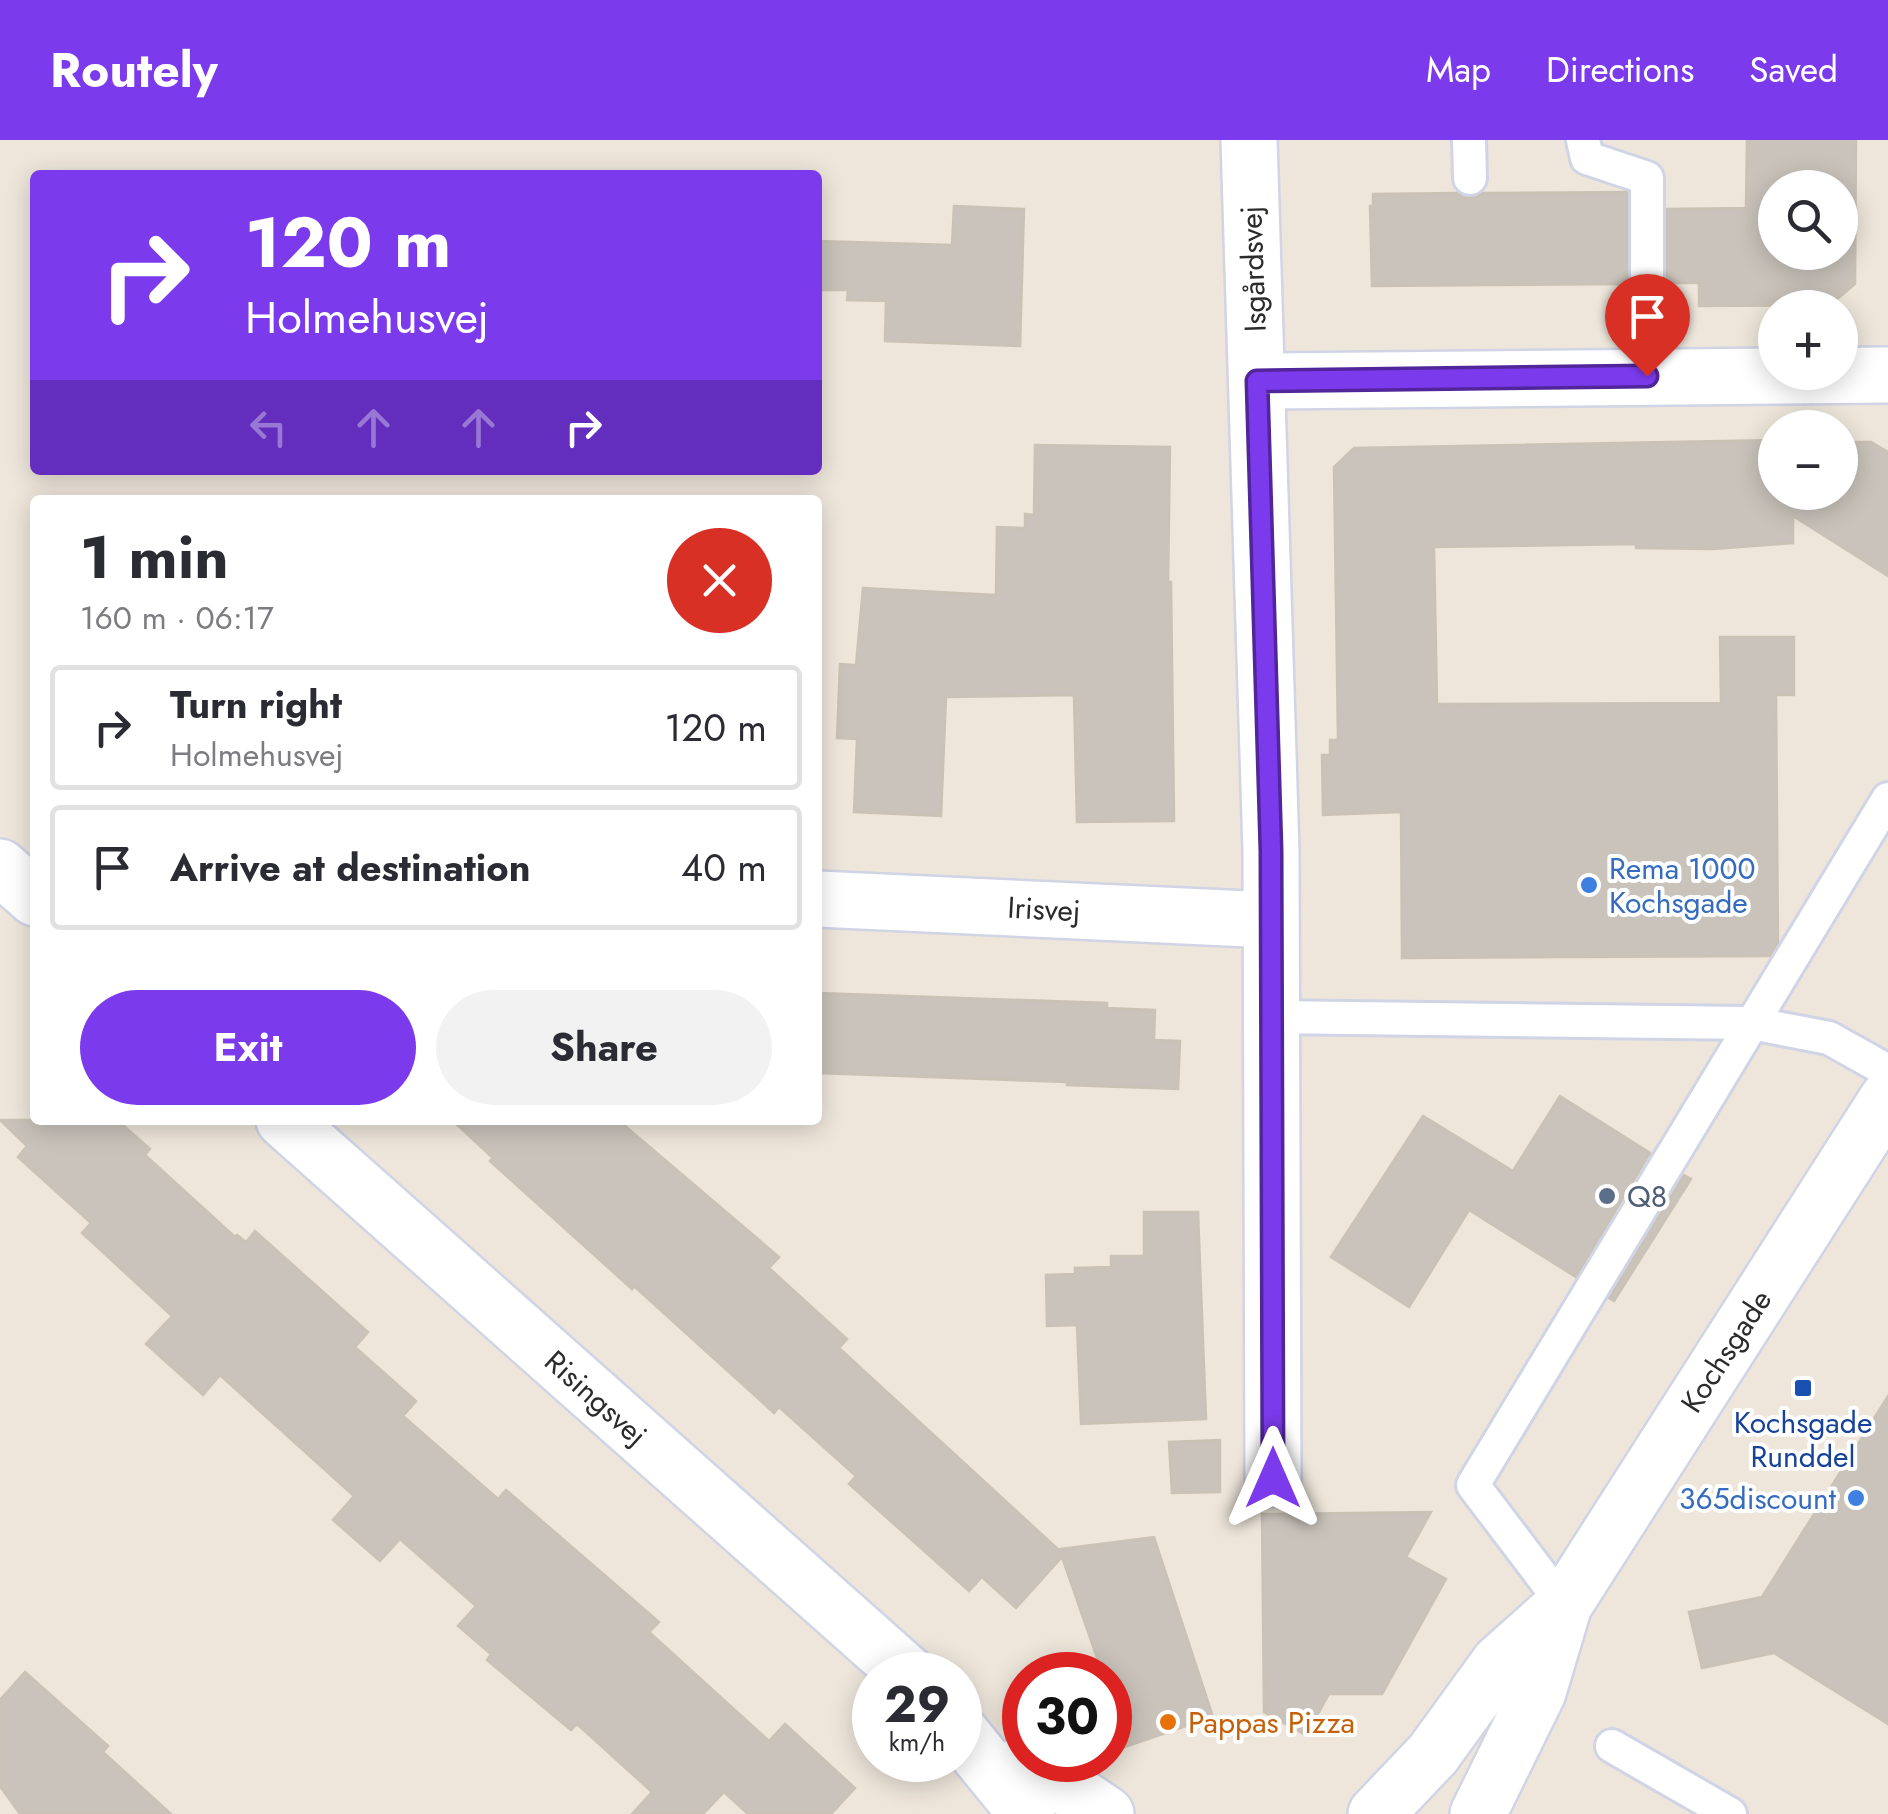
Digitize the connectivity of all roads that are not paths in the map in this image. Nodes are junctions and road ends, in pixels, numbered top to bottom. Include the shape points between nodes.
1 (1248, 140) edge
2 (1469, 140) edge
3 (1583, 140) edge
4 (1470, 178) dead end
5 (1888, 375) edge
6 (1647, 376) junction
7 (1257, 381) junction
8 (1888, 799) edge
9 (0, 867) edge
10 (30, 894) edge
11 (822, 899) edge
12 (1271, 920) junction
13 (1271, 1018) junction
14 (1751, 1023) junction
15 (1888, 1071) edge
16 (1888, 1098) edge
17 (290, 1125) edge
18 (1273, 1478) dead end
19 (1564, 1604) junction
20 (882, 1652) edge
21 (1612, 1746) dead end
22 (982, 1759) edge
23 (1059, 1782) edge
24 (1027, 1814) edge
25 (1106, 1814) edge
26 (1376, 1814) edge
27 (1478, 1814) edge
28 (1730, 1814) edge

1 - 7 street, Isgårdsvej
2 - 4 lane
3 - 6 lane via 1587,158 1646,178
5 - 6 street
6 - 7 street
7 - 12 street, Isgårdsvej
8 - 14 lane
9 - 10 street
11 - 12 street, Irisvej
12 - 13 street, Isgårdsvej
13 - 14 lane
13 - 18 street, Isgårdsvej
14 - 15 lane via 1829,1038
14 - 19 lane via 1472,1485
16 - 19 street, Kochsgade
17 - 20 street, Risingsvej
19 - 26 street, Kochsgade via 1499,1663 1433,1754
19 - 27 street, Kochsgade via 1538,1692
21 - 28 lane
22 - 24 street
23 - 25 street

